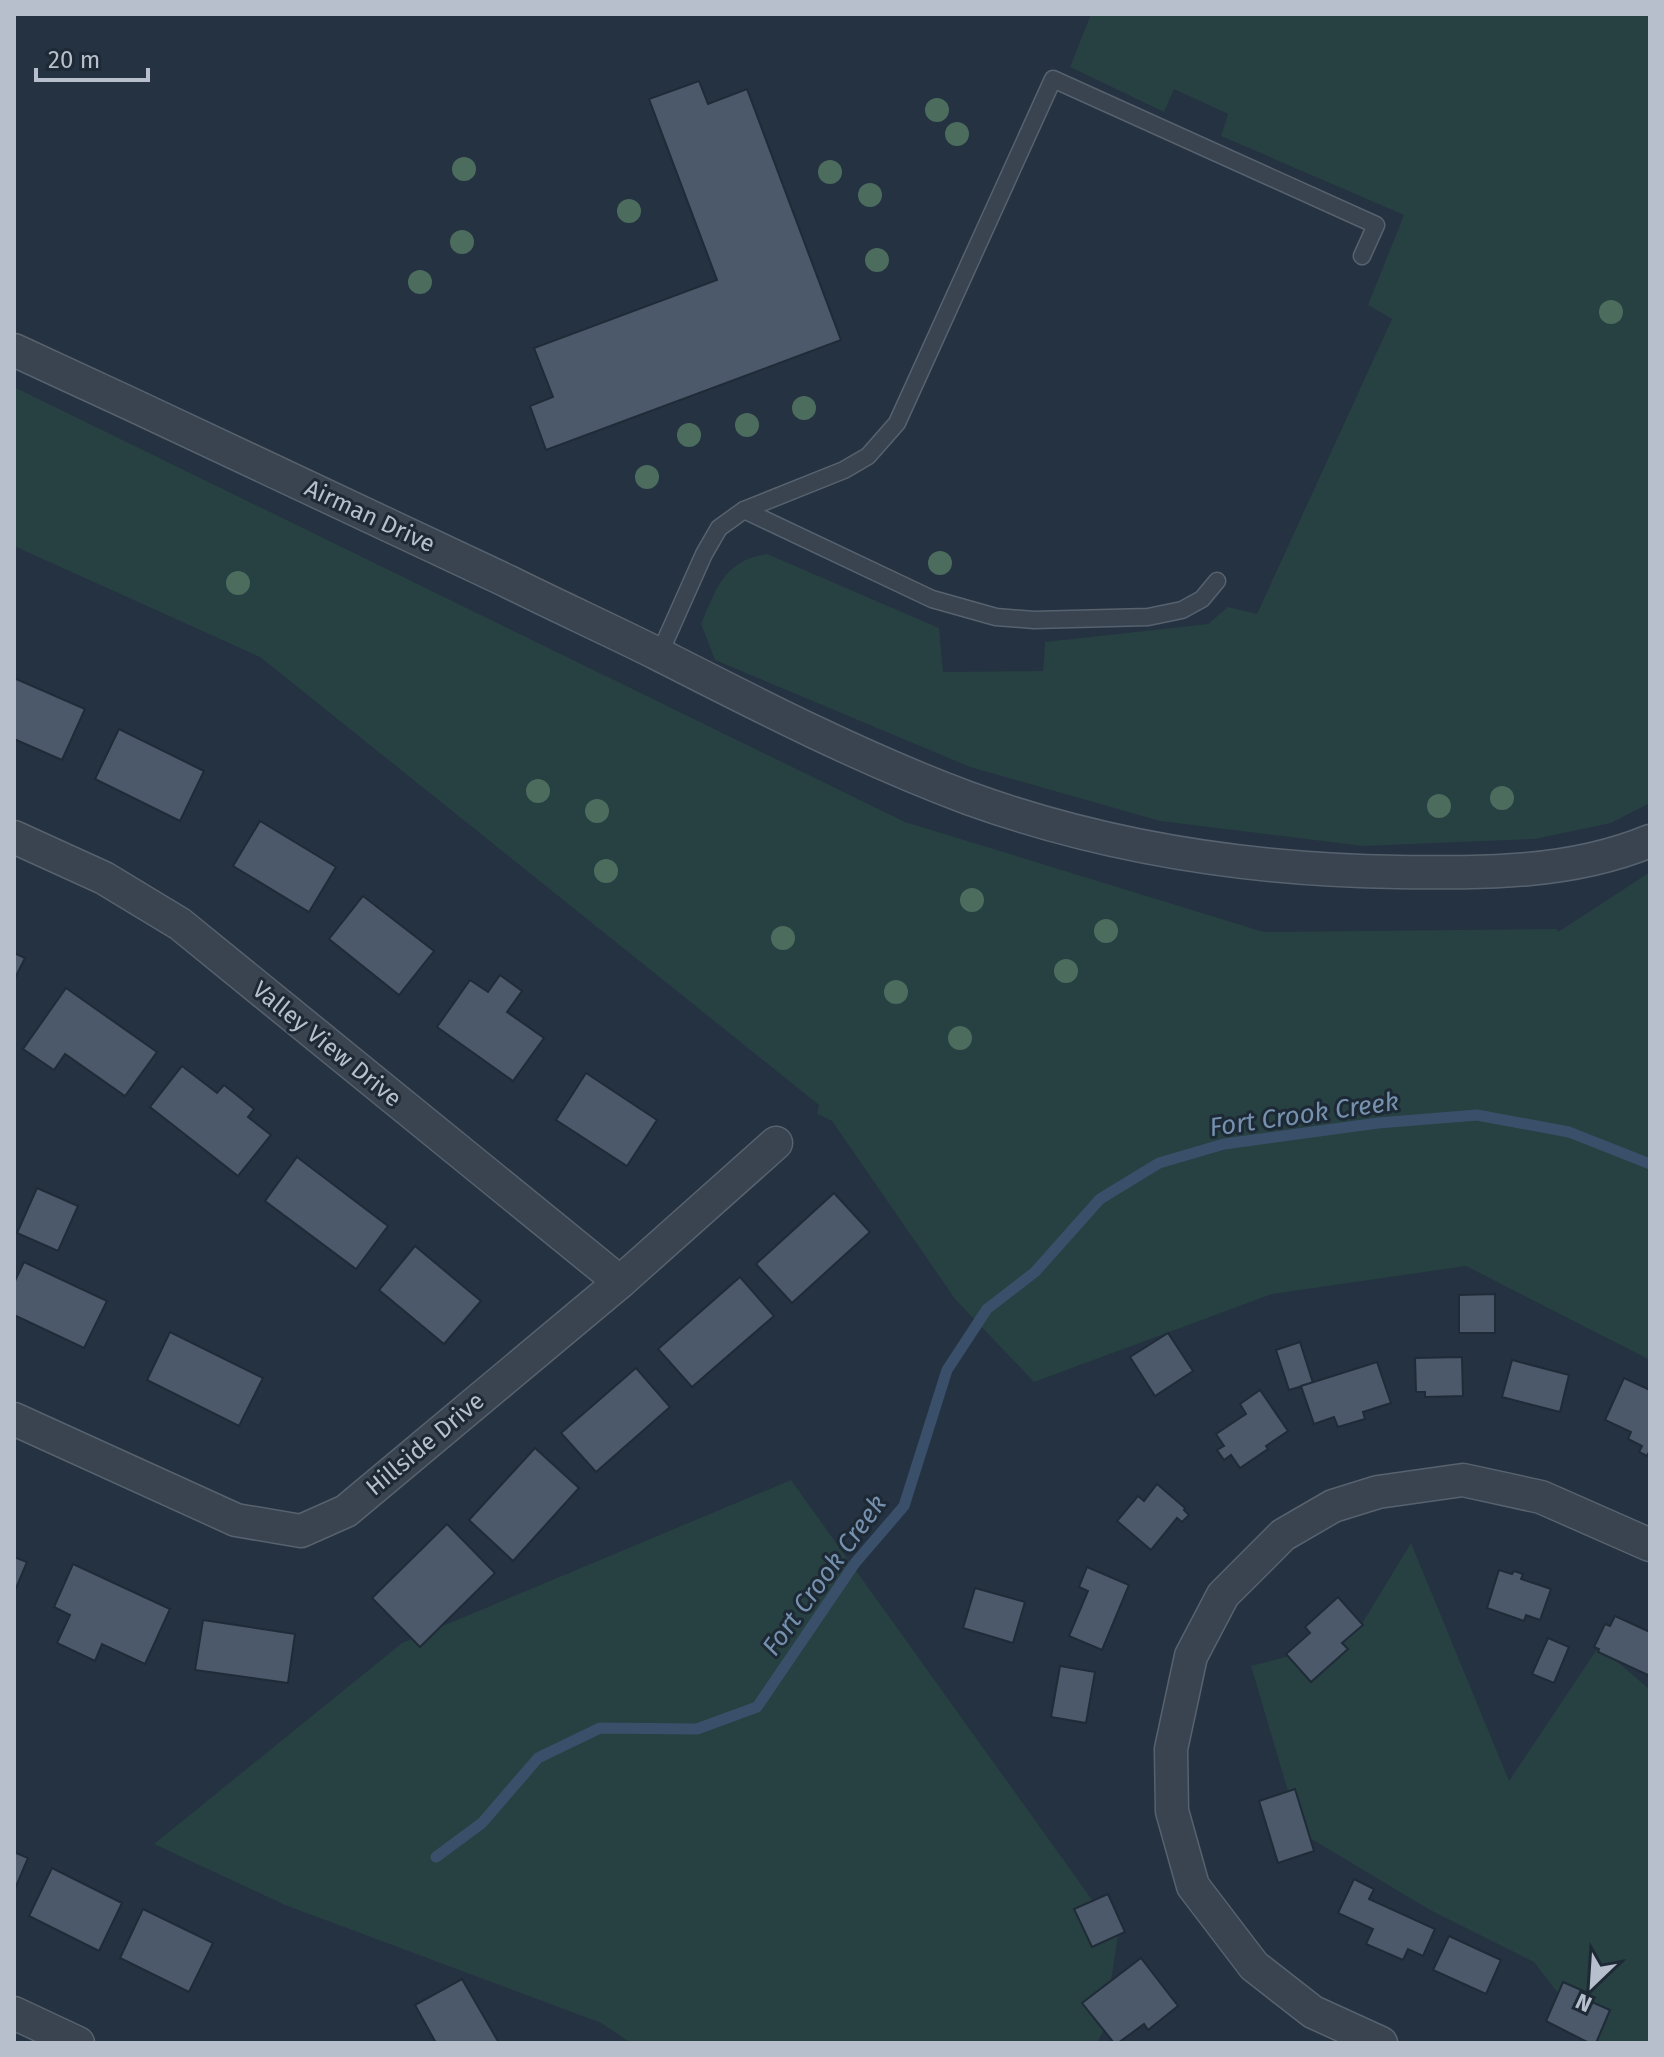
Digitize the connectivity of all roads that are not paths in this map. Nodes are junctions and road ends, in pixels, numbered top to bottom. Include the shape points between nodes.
1 (1362, 256) dead end
2 (14, 350) edge
3 (744, 510) junction
4 (1217, 581) dead end
5 (659, 655) junction
6 (14, 837) edge
7 (1650, 841) edge
8 (776, 1143) dead end
9 (620, 1282) junction
10 (14, 1419) edge
11 (1650, 1545) edge
12 (14, 2013) edge
13 (78, 2043) edge
14 (1381, 2043) edge

1 - 3 lane via 1376,225 1053,79 897,423 868,456 844,470
2 - 5 street, Airman Drive
3 - 4 lane via 932,599 996,617 1148,617 1182,610 1202,599
3 - 5 lane via 719,528
5 - 7 street, Airman Drive via 864,755 971,799 1118,842 1319,871 1457,873 1558,867
6 - 9 street, Valley View Drive via 104,878 180,924
8 - 9 street, Hillside Drive
9 - 10 street, Hillside Drive via 346,1511 301,1531 236,1520
11 - 14 street via 1541,1497 1463,1480 1378,1492 1333,1506 1283,1535 1223,1595 1191,1656 1171,1749 1172,1811 1193,1886 1254,1966 1313,2012
12 - 13 street

